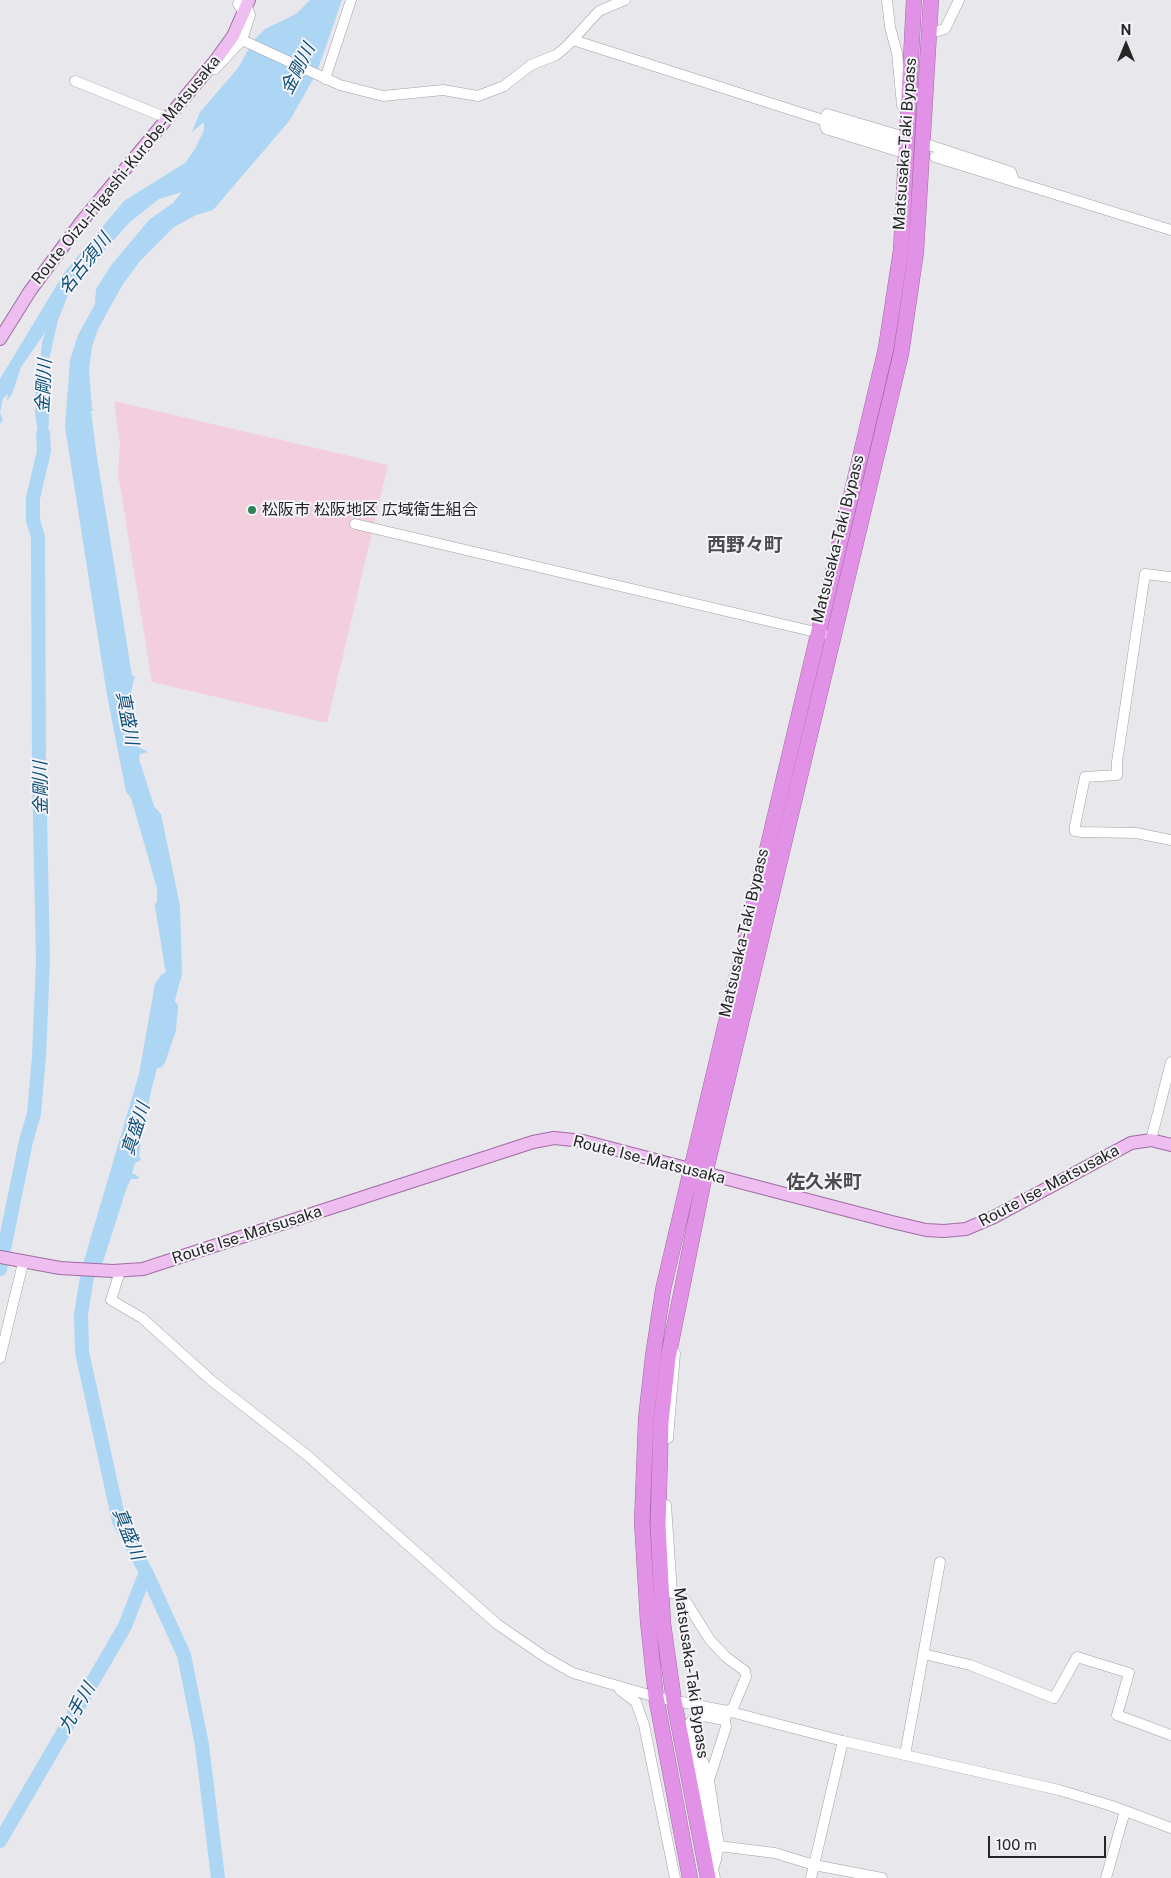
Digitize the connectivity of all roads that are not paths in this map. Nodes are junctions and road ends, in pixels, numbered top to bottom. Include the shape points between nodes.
1 (351, 0) edge
2 (625, 0) edge
3 (887, 0) edge
4 (914, 0) edge
5 (932, 0) edge
6 (959, 0) edge
7 (245, 5) edge
8 (930, 33) junction
9 (244, 40) junction
10 (570, 43) junction
11 (201, 78) junction
12 (323, 78) junction
13 (74, 81) dead end
14 (909, 110) junction
15 (167, 118) junction
16 (824, 120) junction
17 (902, 140) junction
18 (923, 143) junction
19 (907, 154) junction
20 (928, 158) junction
21 (1013, 179) junction
22 (1171, 230) edge
23 (0, 339) edge
24 (355, 524) dead end
25 (1171, 577) edge
26 (826, 634) junction
27 (1171, 840) edge
28 (1171, 1062) edge
29 (1168, 1083) edge
30 (1151, 1140) junction
31 (1171, 1145) edge
32 (698, 1172) junction
33 (0, 1257) edge
34 (23, 1263) junction
35 (117, 1271) junction
36 (672, 1340) junction
37 (0, 1358) edge
38 (940, 1562) dead end
39 (924, 1654) junction
40 (612, 1686) junction
41 (656, 1697) junction
42 (674, 1701) junction
43 (726, 1716) junction
44 (694, 1718) junction
45 (1171, 1735) edge
46 (843, 1741) junction
47 (905, 1754) junction
48 (709, 1780) junction
49 (1125, 1811) junction
50 (1171, 1828) edge
51 (719, 1846) junction
52 (716, 1860) junction
53 (814, 1865) junction
54 (675, 1878) edge
55 (690, 1878) edge
56 (708, 1878) edge
57 (715, 1878) edge
58 (812, 1878) edge
59 (882, 1878) edge
60 (1106, 1878) edge

1 - 12 street
2 - 10 street via 599,11
3 - 14 street via 902,106
4 - 14 highway, Matsusaka-Taki Bypass
5 - 8 highway, Matsusaka-Taki Bypass
6 - 8 street via 944,29
7 - 9 street via 250,15
7 - 11 main road, Route Oizu-Higashi-Kurobe-Matsusaka via 232,36
8 - 18 highway, Matsusaka-Taki Bypass
9 - 11 street
9 - 12 street
10 - 12 street via 550,58 531,65 504,86 478,96 442,90 383,96
10 - 16 street
11 - 15 main road, Route Oizu-Higashi-Kurobe-Matsusaka
13 - 15 street
14 - 17 highway, Matsusaka-Taki Bypass
15 - 23 main road, Route Oizu-Higashi-Kurobe-Matsusaka via 61,249
16 - 17 street via 827,114
16 - 19 street via 826,129
17 - 19 highway, Matsusaka-Taki Bypass
18 - 20 highway, Matsusaka-Taki Bypass
18 - 21 street via 1011,172
19 - 26 highway, Matsusaka-Taki Bypass via 901,250 886,348
20 - 21 street via 1000,183
20 - 26 highway, Matsusaka-Taki Bypass via 901,354
21 - 22 street
24 - 26 street via 676,602
25 - 27 street via 1145,574 1117,775 1085,777 1074,826 1075,831 1136,833
26 - 32 highway, Matsusaka-Taki Bypass
28 - 29 street
29 - 30 street
30 - 31 main road, Route Ise-Matsusaka
30 - 32 main road, Route Ise-Matsusaka via 1131,1143 994,1217 966,1229 944,1231 926,1230
32 - 35 main road, Route Ise-Matsusaka via 575,1140 546,1139 143,1269
32 - 36 highway, Matsusaka-Taki Bypass
32 - 41 highway, Matsusaka-Taki Bypass via 663,1290 646,1420 642,1522
33 - 34 main road, Route Ise-Matsusaka
34 - 35 main road, Route Ise-Matsusaka
34 - 37 street
35 - 40 street via 112,1300 142,1318 212,1381 308,1456 498,1624 573,1673
36 - 42 highway, Matsusaka-Taki Bypass via 661,1422 658,1525 663,1623
36 - 43 street via 676,1354 668,1427 666,1518 672,1593 685,1600 710,1640 745,1671 746,1677 733,1708
38 - 39 street
39 - 45 street via 970,1665 1054,1698 1077,1657 1129,1673 1117,1715
39 - 47 street
40 - 41 street
40 - 54 street via 636,1702 644,1725
41 - 42 street
41 - 55 highway, Matsusaka-Taki Bypass
42 - 43 street
42 - 56 highway, Matsusaka-Taki Bypass
43 - 44 street via 698,1715
43 - 46 street
43 - 48 street via 726,1727
44 - 48 street
44 - 52 street via 689,1724
46 - 47 street
46 - 53 street
47 - 49 street via 1059,1790
48 - 51 street
49 - 50 street
49 - 60 street
51 - 52 street
51 - 53 street via 775,1853
52 - 57 street
53 - 58 street
53 - 59 street

